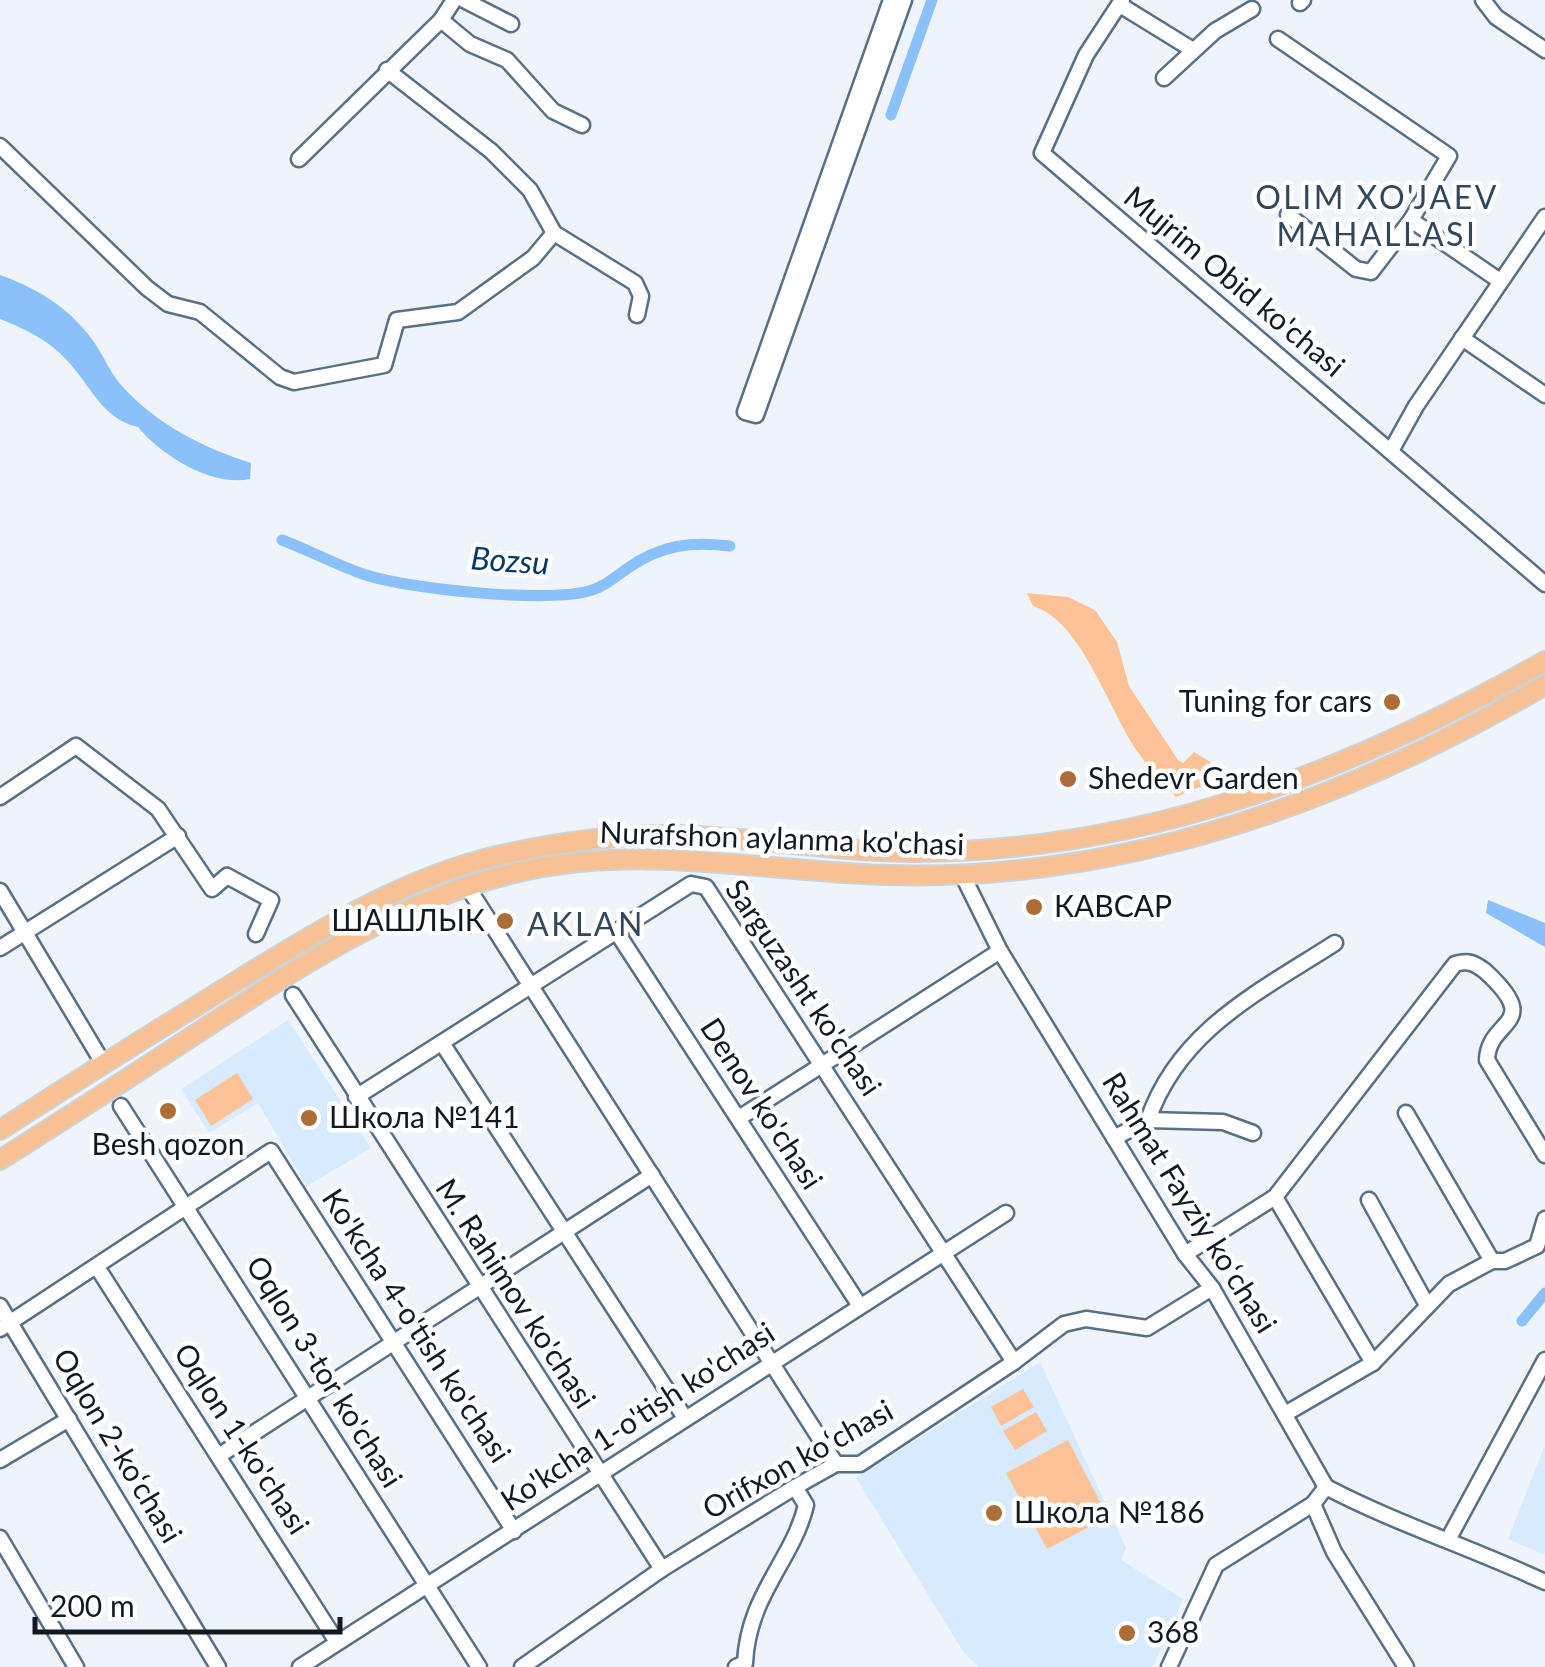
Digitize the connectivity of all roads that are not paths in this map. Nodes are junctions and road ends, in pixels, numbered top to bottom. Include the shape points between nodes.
1 (454, 0) edge
2 (464, 0) edge
3 (891, 0) edge
4 (904, 0) edge
5 (1484, 0) edge
6 (1121, 2) edge
7 (1252, 9) dead end
8 (441, 20) junction
9 (511, 24) dead end
10 (1278, 39) dead end
11 (1194, 50) junction
12 (1545, 50) edge
13 (387, 70) junction
14 (1164, 78) dead end
15 (582, 125) dead end
16 (0, 146) edge
17 (299, 160) dead end
18 (1288, 215) dead end
19 (1545, 217) edge
20 (1410, 220) junction
21 (554, 234) junction
22 (1500, 281) junction
23 (638, 316) dead end
24 (1462, 338) junction
25 (1545, 395) edge
26 (1392, 449) junction
27 (1545, 584) edge
28 (1545, 661) edge
29 (1545, 685) edge
30 (1414, 732) junction
31 (1423, 749) junction
32 (0, 797) edge
33 (1186, 816) junction
34 (178, 836) junction
35 (640, 836) junction
36 (1193, 839) junction
37 (523, 850) junction
38 (640, 857) junction
39 (526, 871) junction
40 (962, 874) junction
41 (468, 886) junction
42 (0, 892) edge
43 (24, 932) junction
44 (616, 932) junction
45 (256, 934) dead end
46 (1334, 942) dead end
47 (0, 948) edge
48 (1000, 952) junction
49 (528, 985) junction
50 (292, 995) dead end
51 (442, 1043) junction
52 (102, 1063) junction
53 (822, 1066) junction
54 (356, 1097) junction
55 (121, 1106) dead end
56 (1406, 1113) dead end
57 (739, 1118) junction
58 (1148, 1120) junction
59 (0, 1130) edge
60 (1253, 1133) dead end
61 (1114, 1138) junction
62 (1545, 1156) edge
63 (0, 1160) edge
64 (652, 1174) junction
65 (1275, 1197) junction
66 (1369, 1200) dead end
67 (188, 1208) junction
68 (1006, 1213) dead end
69 (1545, 1220) edge
70 (565, 1231) junction
71 (944, 1252) junction
72 (1186, 1254) junction
73 (1492, 1260) junction
74 (97, 1267) junction
75 (477, 1285) junction
76 (1212, 1288) junction
77 (1427, 1304) junction
78 (0, 1306) edge
79 (860, 1306) junction
80 (5, 1326) edge
81 (394, 1340) junction
82 (1545, 1360) edge
83 (772, 1362) junction
84 (1014, 1362) junction
85 (1373, 1363) junction
86 (307, 1399) junction
87 (1285, 1414) junction
88 (685, 1418) junction
89 (69, 1419) junction
90 (220, 1455) junction
91 (0, 1460) edge
92 (836, 1464) junction
93 (598, 1474) junction
94 (795, 1487) junction
95 (1326, 1487) junction
96 (1313, 1504) junction
97 (514, 1531) junction
98 (0, 1538) edge
99 (1449, 1538) junction
100 (662, 1569) junction
101 (1545, 1582) edge
102 (428, 1586) junction
103 (337, 1642) junction
104 (76, 1667) edge
105 (218, 1667) edge
106 (300, 1667) edge
107 (479, 1667) edge
108 (522, 1667) edge
109 (736, 1667) edge
110 (1169, 1667) edge
111 (1406, 1667) edge

1 - 8 street
2 - 9 street
3 - 4 street via 746,412 756,415
5 - 12 street via 1496,17
6 - 11 street
6 - 26 street, Mujrim Obid ko'chasi via 1086,55 1042,153
7 - 11 street
8 - 13 street
8 - 15 street via 470,44 508,60 554,111
10 - 20 street via 1449,156
11 - 14 street
13 - 17 street
13 - 21 street via 491,151 530,190
16 - 21 street via 147,288 168,304 200,312 280,377 299,383 379,367 397,320 458,312 534,258
18 - 20 street via 1356,269 1372,272
19 - 22 street
20 - 22 street
21 - 23 street via 635,284
22 - 24 street
24 - 25 street
24 - 26 street
26 - 27 street, Mujrim Obid ko'chasi
28 - 30 main road, Nurafshon aylanma ko'chasi
29 - 31 main road, Nurafshon aylanma ko'chasi
30 - 31 main road via 1414,743
30 - 33 main road, Nurafshon aylanma ko'chasi via 1294,783
31 - 36 main road, Nurafshon aylanma ko'chasi via 1334,790
32 - 34 street via 76,746 158,809
33 - 35 main road, Nurafshon aylanma ko'chasi via 1085,839 950,852
33 - 36 main road via 1198,826
34 - 43 street
34 - 45 street via 212,889 228,876 272,900
35 - 37 main road, Nurafshon aylanma ko'chasi
35 - 38 main road via 634,847
36 - 40 main road, Nurafshon aylanma ko'chasi via 1067,864
37 - 39 main road via 534,858
37 - 52 main road, Nurafshon aylanma ko'chasi via 366,904
38 - 39 main road, Nurafshon aylanma ko'chasi
38 - 40 main road, Nurafshon aylanma ko'chasi via 849,874
39 - 41 main road, Nurafshon aylanma ko'chasi
40 - 48 street, Rahmat Fayziy koʻchasi
41 - 49 street
41 - 63 main road, Nurafshon aylanma ko'chasi via 388,917 318,955
42 - 43 street
43 - 47 street
43 - 52 street
44 - 49 street, Sarguzasht ko'chasi
44 - 53 street, Sarguzasht ko'chasi via 691,884 706,886
44 - 57 street, Denov ko'chasi
46 - 58 street via 1207,1026 1160,1086
48 - 53 street
48 - 61 street, Rahmat Fayziy koʻchasi
49 - 51 street, Sarguzasht ko'chasi
49 - 64 street
50 - 54 street, M. Rahimov ko'chasi
51 - 54 street, Sarguzasht ko'chasi
51 - 70 street
52 - 59 main road, Nurafshon aylanma ko'chasi
53 - 57 street
53 - 71 street, Sarguzasht ko'chasi
54 - 75 street, M. Rahimov ko'chasi
55 - 67 street, Oqlon 3-tor ko'chasi
56 - 73 street
57 - 79 street, Denov ko'chasi
58 - 60 street via 1224,1122
58 - 61 street
61 - 72 street, Rahmat Fayziy koʻchasi
62 - 65 street via 1488,1060 1516,1017 1510,991 1475,964 1456,964
64 - 70 street
64 - 83 street
65 - 72 street
65 - 85 street
66 - 77 street
67 - 74 street
67 - 81 street, Ko'kcha 4-o'tish ko'chasi via 271,1151
67 - 86 street, Oqlon 3-tor ko'chasi
68 - 71 street, Ko'kcha 1-o'tish ko'chasi
69 - 73 street via 1536,1246
70 - 75 street
70 - 88 street
71 - 79 street, Ko'kcha 1-o'tish ko'chasi
71 - 84 street, Sarguzasht ko'chasi
72 - 76 street, Rahmat Fayziy koʻchasi
73 - 77 street
74 - 80 street
74 - 90 street, Oqlon 1-ko'chasi
75 - 81 street
75 - 93 street, M. Rahimov ko'chasi
76 - 84 street, Orifxon koʻchasi via 1146,1328 1071,1321
76 - 87 street, Rahmat Fayziy koʻchasi
77 - 85 street
78 - 80 street, Oqlon 2-ko‘chasi
79 - 83 street, Ko'kcha 1-o'tish ko'chasi
80 - 89 street, Oqlon 2-ko‘chasi
81 - 86 street
81 - 97 street, Ko'kcha 4-o'tish ko'chasi
82 - 99 street
83 - 88 street, Ko'kcha 1-o'tish ko'chasi
83 - 92 street
84 - 92 street, Orifxon koʻchasi via 860,1464
85 - 87 street
86 - 90 street
86 - 102 street, Oqlon 3-tor ko'chasi
87 - 95 street, Rahmat Fayziy koʻchasi
88 - 93 street, Ko'kcha 1-o'tish ko'chasi
89 - 91 street
89 - 105 street, Oqlon 2-ko‘chasi
90 - 103 street, Oqlon 1-ko'chasi
92 - 94 street, Orifxon koʻchasi
93 - 97 street, Ko'kcha 1-o'tish ko'chasi
93 - 100 street, M. Rahimov ko'chasi
94 - 100 street, Orifxon koʻchasi
94 - 109 street via 806,1505 802,1520 760,1594 745,1663
95 - 96 street
95 - 99 street via 1386,1518
96 - 110 street via 1216,1565
96 - 111 street via 1334,1552
97 - 102 street, Ko'kcha 1-o'tish ko'chasi
98 - 104 street
99 - 101 street
100 - 108 street, Orifxon koʻchasi
102 - 103 street, Ko'kcha 1-o'tish ko'chasi
102 - 107 street, Oqlon 3-tor ko'chasi
103 - 106 street, Ko'kcha 1-o'tish ko'chasi

